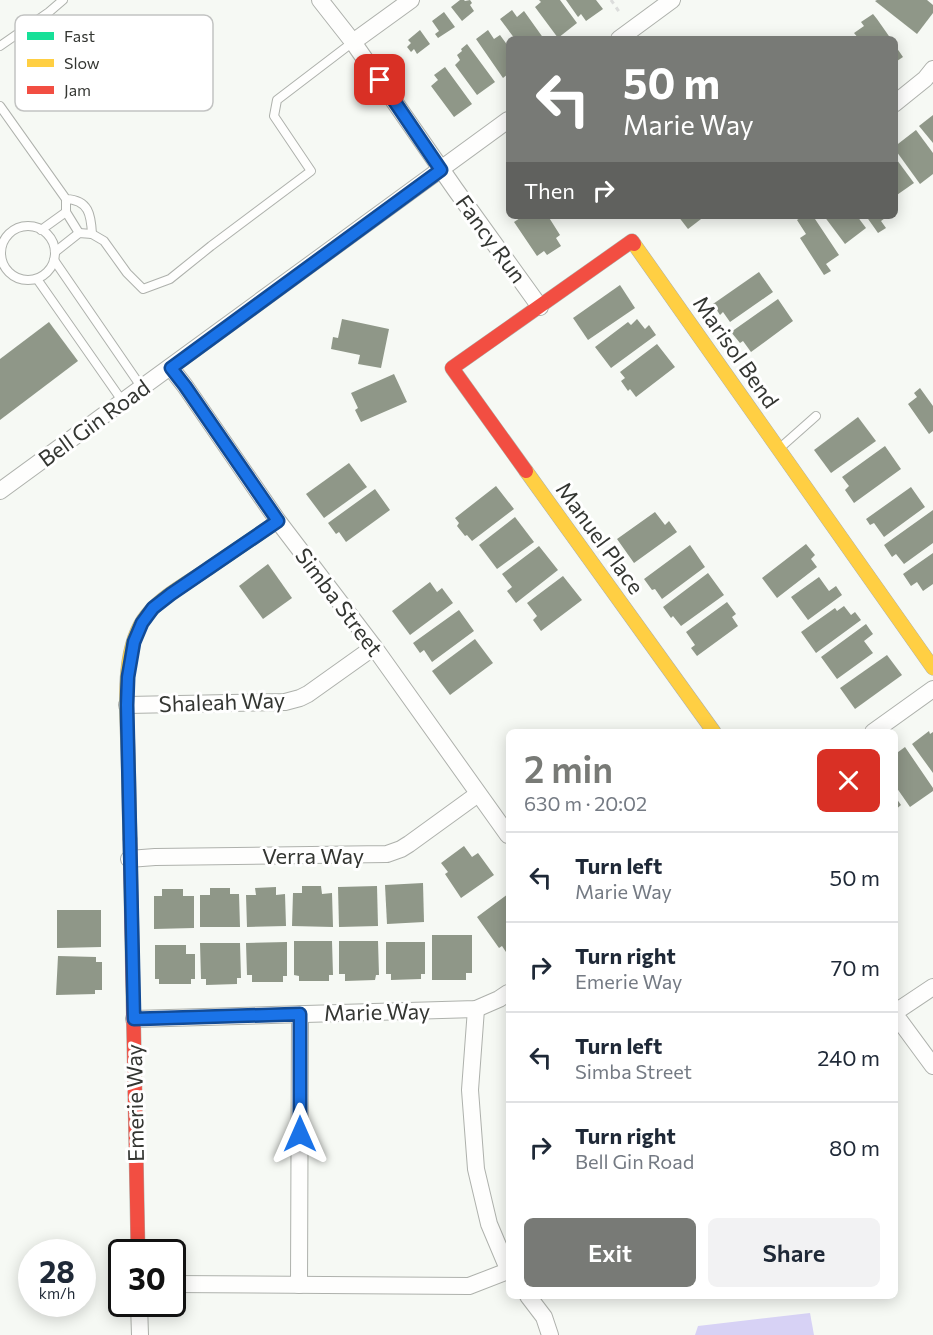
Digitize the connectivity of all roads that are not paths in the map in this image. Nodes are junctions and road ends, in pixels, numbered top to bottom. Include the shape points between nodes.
1 (63, 0) edge
2 (320, 0) edge
3 (411, 0) edge
4 (672, 0) edge
5 (45, 15) edge
6 (15, 36) edge
7 (623, 36) edge
8 (353, 42) junction
9 (0, 46) edge
10 (933, 69) edge
11 (898, 101) edge
12 (0, 106) edge
13 (506, 121) edge
14 (441, 170) junction
15 (66, 199) junction
16 (66, 212) junction
17 (41, 230) junction
18 (79, 233) junction
19 (92, 234) junction
20 (2, 242) edge
21 (55, 256) junction
22 (37, 279) junction
23 (540, 307) junction
24 (171, 368) junction
25 (452, 368) joint
26 (142, 388) junction
27 (123, 402) junction
28 (816, 416) dead end
29 (779, 449) junction
30 (0, 491) edge
31 (278, 521) junction
32 (374, 647) junction
33 (933, 668) edge
34 (933, 690) edge
35 (127, 705) junction
36 (712, 729) edge
37 (877, 729) edge
38 (478, 794) junction
39 (506, 832) edge
40 (129, 859) junction
41 (933, 987) edge
42 (506, 994) edge
43 (476, 1009) junction
44 (898, 1010) edge
45 (300, 1014) junction
46 (898, 1018) edge
47 (134, 1019) junction
48 (933, 1066) edge
49 (138, 1239) edge
50 (506, 1265) edge
51 (506, 1271) edge
52 (186, 1284) edge
53 (299, 1285) junction
54 (530, 1299) edge
55 (139, 1317) edge
56 (140, 1335) edge
57 (550, 1335) edge

1 - 5 lane
2 - 8 street, Fancy Run
3 - 8 street
4 - 7 street
6 - 9 lane
8 - 14 street, Fancy Run
8 - 19 lane via 277,99 274,116 311,171 170,279 143,289 104,241
10 - 11 street
12 - 15 lane
13 - 14 street, Bell Gin Road
14 - 23 street, Fancy Run
14 - 24 street, Bell Gin Road
15 - 16 lane
15 - 19 lane via 75,199 85,206 91,216
16 - 17 lane
16 - 18 lane
17 - 20 lane via 24,227
17 - 21 lane via 53,243
18 - 19 lane
18 - 21 lane
20 - 22 lane via 2,260 12,275
21 - 22 lane via 51,268
21 - 26 lane
22 - 27 lane
23 - 25 street, Marisol Bend
23 - 29 street, Marisol Bend via 632,241
24 - 26 street, Bell Gin Road
24 - 31 street, Simba Street
25 - 36 street, Manuel Place
26 - 27 street, Bell Gin Road
27 - 30 street, Bell Gin Road
28 - 29 lane
29 - 33 street, Marisol Bend
31 - 32 street, Simba Street
31 - 35 street, Emerie Way via 153,608 134,642
32 - 35 street, Shaleah Way via 308,694 285,702
32 - 38 street, Simba Street
34 - 37 street
35 - 40 street, Emerie Way
38 - 39 street, Simba Street
38 - 40 street, Verra Way via 409,844 387,854
40 - 47 street, Emerie Way
41 - 44 street
42 - 43 street, Marie Way
43 - 45 street, Marie Way
43 - 50 street via 470,1090 476,1169 489,1224
45 - 47 street, Marie Way
45 - 53 street
46 - 48 street
47 - 49 street, Emerie Way
51 - 53 street via 469,1286
52 - 53 street
54 - 57 street via 544,1317
55 - 56 street

